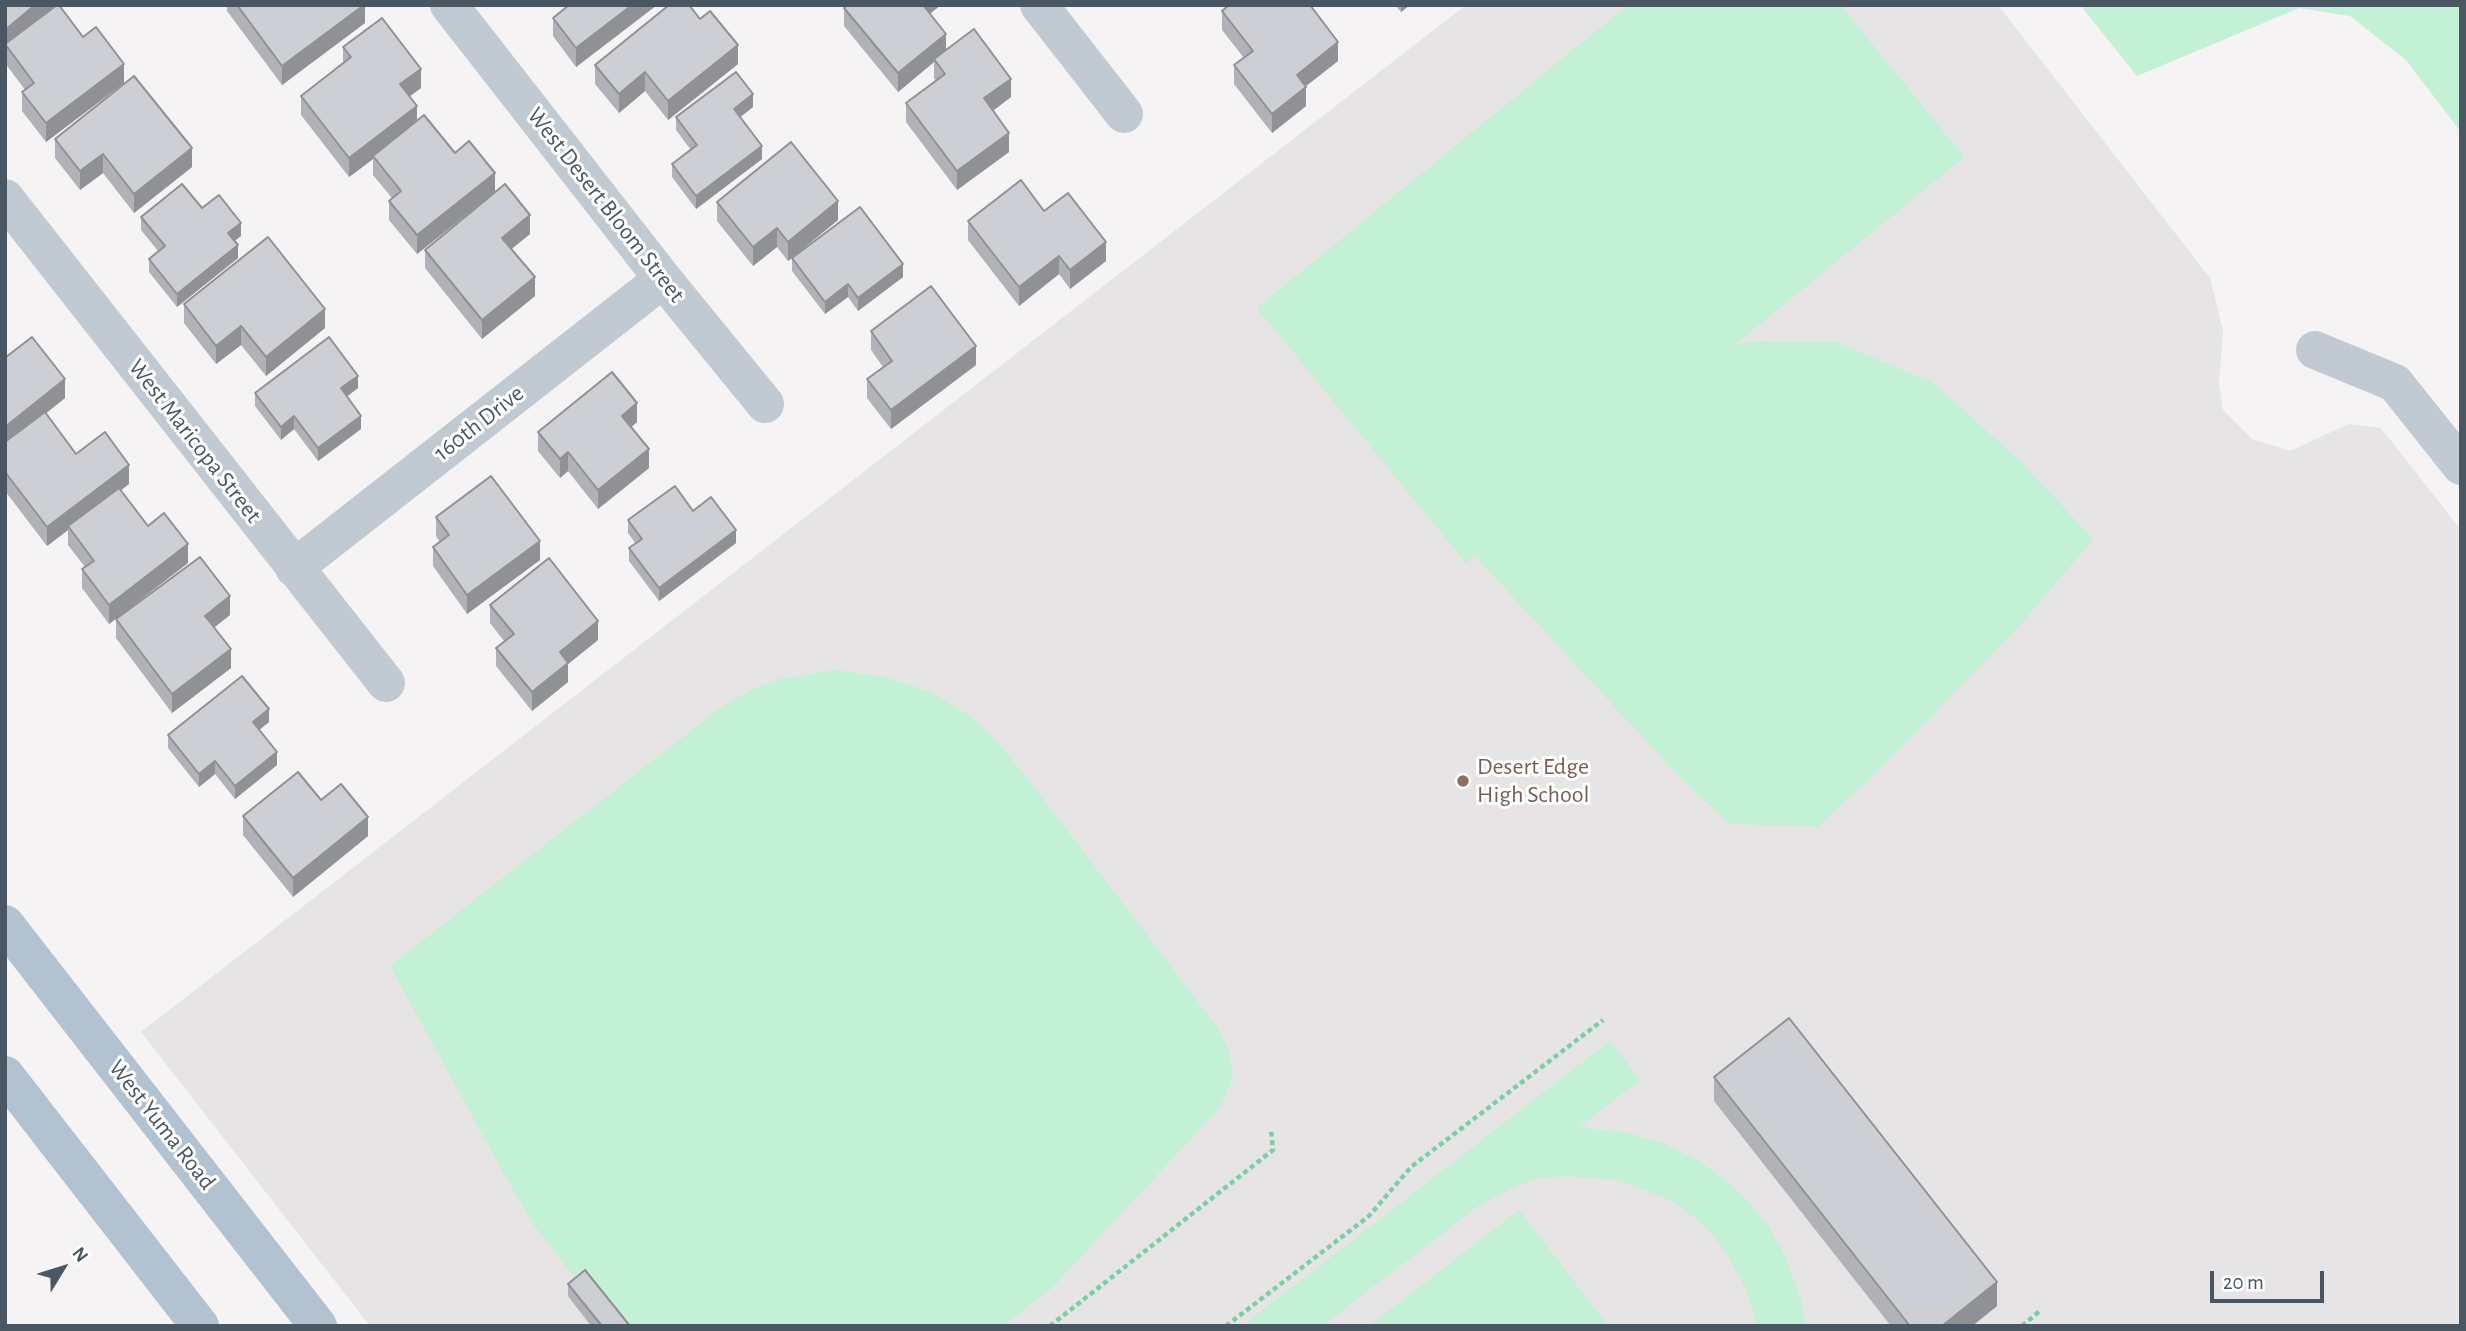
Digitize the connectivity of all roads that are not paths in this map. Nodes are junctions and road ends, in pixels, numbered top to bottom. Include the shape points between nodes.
1 (449, 5) edge
2 (1039, 5) edge
3 (1124, 114) dead end
4 (5, 198) edge
5 (663, 279) junction
6 (2315, 350) dead end
7 (765, 404) dead end
8 (2461, 466) edge
9 (294, 568) junction
10 (386, 683) dead end
11 (5, 924) edge
12 (5, 1075) edge
13 (200, 1326) edge
14 (318, 1326) edge

1 - 5 street, West Desert Bloom Street
2 - 3 street
4 - 9 street, West Maricopa Street
5 - 7 street, West Desert Bloom Street
5 - 9 street, 160th Drive
6 - 8 street via 2395,383
9 - 10 street, West Maricopa Street
11 - 14 main road, West Yuma Road
12 - 13 main road

